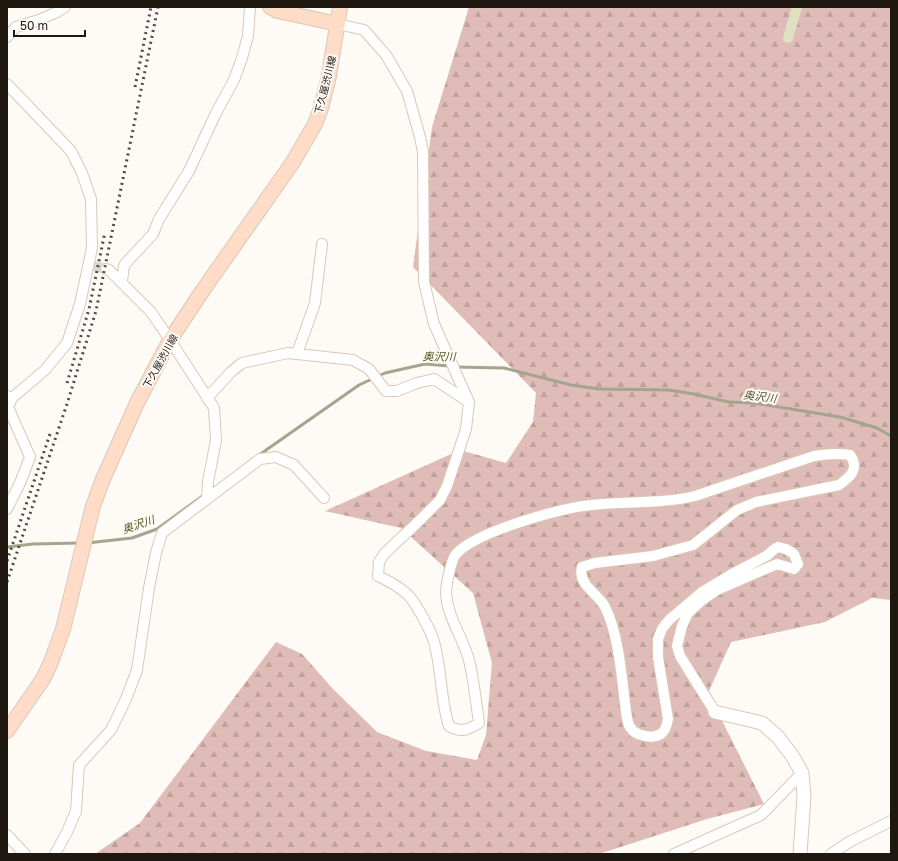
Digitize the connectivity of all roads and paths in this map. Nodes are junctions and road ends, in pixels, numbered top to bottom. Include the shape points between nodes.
1 (64, 7) edge
2 (250, 7) edge
3 (270, 7) edge
4 (340, 7) edge
5 (338, 24) junction
6 (7, 37) edge
7 (7, 84) edge
8 (322, 244) dead end
9 (106, 269) tunnel mouth
10 (121, 282) junction
11 (170, 340) junction
12 (297, 354) junction
13 (10, 397) edge
14 (207, 398) junction
15 (469, 402) junction
16 (207, 498) junction
17 (324, 498) dead end
18 (7, 510) edge
19 (715, 712) joint
20 (7, 731) edge
21 (802, 773) junction
22 (891, 821) edge
23 (7, 835) edge
24 (24, 854) edge
25 (55, 854) edge
26 (674, 854) edge
27 (800, 854) edge
28 (831, 854) edge

1 - 6 street via 16,28
2 - 10 street via 248,36 234,80 190,171 159,219 153,234 125,264
3 - 5 main road
4 - 5 main road, 下久屋渋川線
5 - 11 main road, 下久屋渋川線 via 322,108 316,124
5 - 15 street via 364,30 386,56 407,91 423,152 424,282 434,324
7 - 13 street via 71,150 91,199 92,248 92,266 67,343 45,370
8 - 12 street via 315,303
9 - 10 street
10 - 11 street via 151,312
11 - 14 street
11 - 20 main road, 下久屋渋川線 via 137,403 93,506 63,629 51,662 43,679
12 - 14 street via 288,353 242,363
12 - 15 street via 353,360 369,369 386,391 397,392 434,379
13 - 18 street via 8,407 30,457
14 - 16 street via 214,408 216,440
15 - 19 street via 466,429 440,500 384,553 379,562 378,576 392,582 408,595 426,623 434,641 444,711 449,726 454,729 469,730 479,723 469,660 446,594 447,580 455,554 474,540 547,514 590,505 676,501 814,456 850,455 854,467 852,473 839,485 756,502 737,510 693,545 653,556 595,563 582,568 581,577 585,584 603,602 610,616 630,728 645,736 657,736 663,733 668,719 658,658 658,639 662,629 702,592 778,547 794,554 798,564 794,569 777,564 717,590 688,613 677,646 680,656
16 - 17 street via 260,459 276,457 294,465
16 - 25 street via 162,533 149,588 137,670 111,730 79,765 76,811
19 - 21 street via 762,723 783,744
21 - 26 street via 761,815
21 - 27 street via 804,804
22 - 28 street
23 - 24 street

